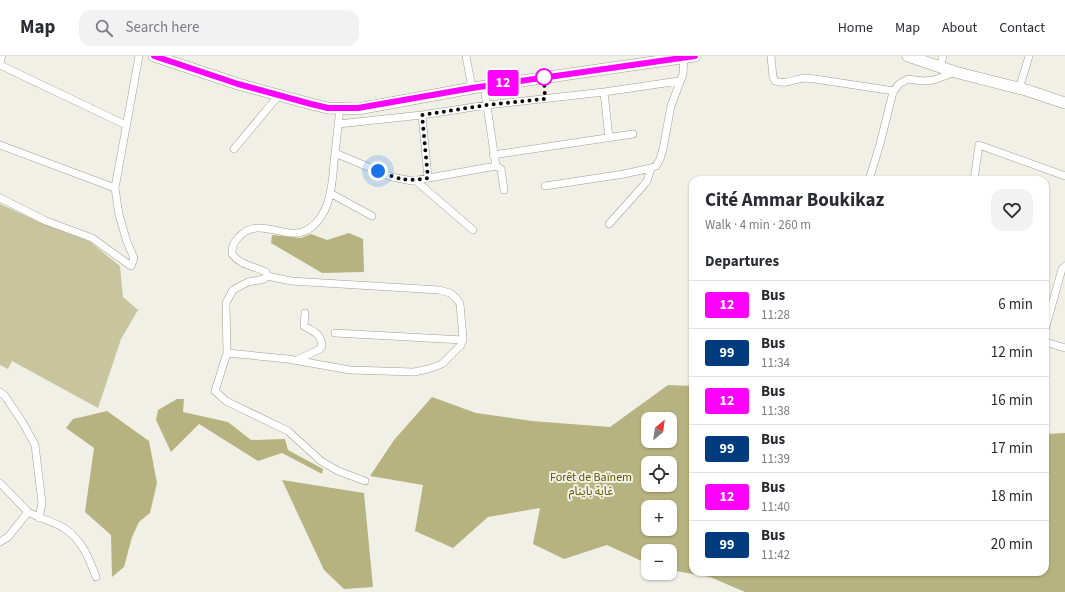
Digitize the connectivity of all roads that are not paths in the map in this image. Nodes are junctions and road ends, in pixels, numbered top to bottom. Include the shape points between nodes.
1 (2, 56) edge
2 (139, 56) edge
3 (154, 56) edge
4 (466, 56) edge
5 (772, 56) edge
6 (908, 56) edge
7 (1029, 56) edge
8 (689, 57) edge
9 (652, 59) edge
10 (941, 61) edge
11 (0, 63) edge
12 (955, 72) junction
13 (680, 81) junction
14 (484, 86) junction
15 (472, 88) junction
16 (1019, 88) junction
17 (894, 91) junction
18 (604, 92) junction
19 (279, 95) junction
20 (1065, 104) edge
21 (487, 105) junction
22 (340, 108) junction
23 (422, 115) junction
24 (338, 124) junction
25 (126, 125) junction
26 (633, 134) dead end
27 (609, 138) junction
28 (0, 145) edge
29 (234, 149) dead end
30 (335, 154) junction
31 (493, 155) junction
32 (496, 166) junction
33 (651, 168) junction
34 (870, 176) edge
35 (975, 176) edge
36 (1065, 176) edge
37 (428, 178) junction
38 (415, 180) junction
39 (545, 186) dead end
40 (115, 188) junction
41 (504, 190) dead end
42 (330, 192) junction
43 (0, 198) edge
44 (372, 216) dead end
45 (609, 224) dead end
46 (473, 230) dead end
47 (1065, 266) edge
48 (267, 276) junction
49 (305, 313) dead end
50 (1049, 315) edge
51 (335, 333) dead end
52 (463, 340) junction
53 (1049, 343) edge
54 (1065, 348) edge
55 (227, 352) junction
56 (296, 360) junction
57 (0, 392) edge
58 (364, 481) dead end
59 (0, 482) edge
60 (28, 512) junction
61 (39, 518) junction
62 (0, 542) edge
63 (96, 577) dead end

1 - 11 street
2 - 25 street
3 - 19 main road
4 - 15 street
5 - 17 street via 775,81 788,82 805,78
6 - 10 main road
7 - 16 street
8 - 9 main road
8 - 13 street
9 - 14 main road
10 - 12 main road
11 - 25 street
12 - 16 main road
12 - 17 street via 934,80 904,80
13 - 18 street
13 - 33 street via 671,106 660,159 656,166
14 - 15 main road
14 - 21 street
15 - 22 main road via 358,108
16 - 20 main road
17 - 34 street
18 - 21 street
18 - 27 street
19 - 22 main road via 311,104
19 - 29 street
21 - 23 street
21 - 31 street
22 - 24 street
23 - 24 street
23 - 37 street
24 - 30 street
25 - 40 street
26 - 27 street
27 - 31 street
28 - 40 street
30 - 38 street via 392,177
30 - 42 street
31 - 32 street
32 - 37 street
32 - 41 street via 501,169
33 - 39 street
33 - 45 street via 647,181
35 - 36 street via 979,145
37 - 38 street
38 - 46 street
40 - 43 street via 119,215 134,258 131,266 92,238 46,221
42 - 44 street
42 - 48 street via 322,216 306,231 293,232 260,227 240,234 235,240 232,254 235,258 241,263 266,272
47 - 50 street via 1062,268
48 - 52 street via 291,281 439,290 450,293 460,304
48 - 55 street via 233,290 226,303
49 - 56 street via 304,326 319,335 322,346
51 - 52 street
52 - 56 street via 442,364 414,372 350,370
53 - 54 street
55 - 56 street
55 - 58 street via 215,391 226,400 288,431 321,461
57 - 61 street via 23,423 35,445 42,503
59 - 60 street
60 - 61 street
60 - 62 street via 8,537
61 - 63 street via 64,528 74,536 86,552

